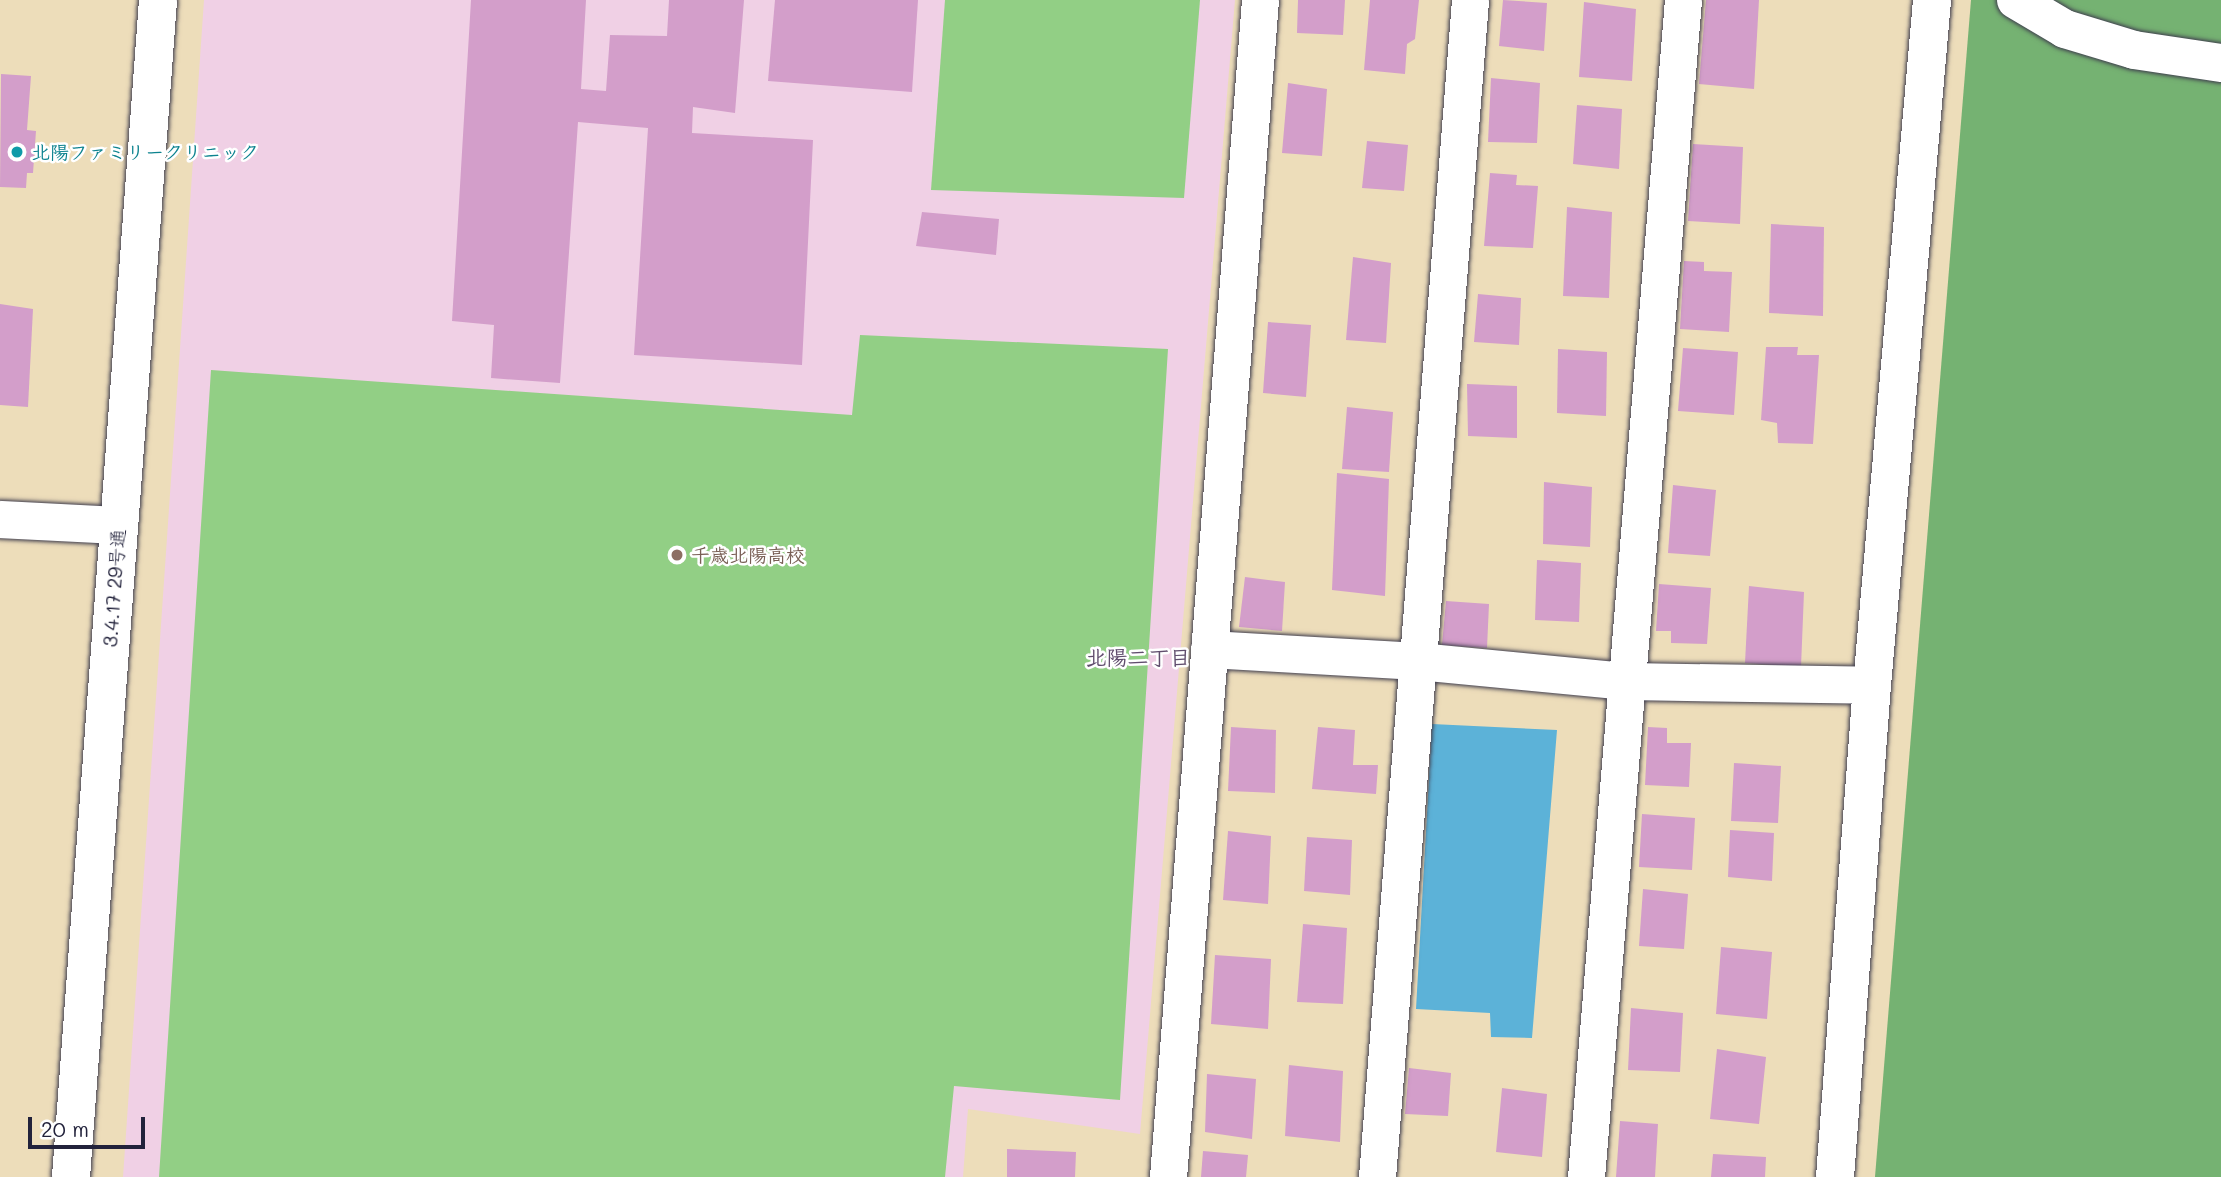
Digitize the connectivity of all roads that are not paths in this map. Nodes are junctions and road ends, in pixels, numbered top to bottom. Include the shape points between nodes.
1 (158, 0) edge
2 (1260, 0) edge
3 (1470, 0) edge
4 (1683, 0) edge
5 (1931, 0) edge
6 (2016, 0) edge
7 (2221, 63) edge
8 (0, 519) edge
9 (119, 525) junction
10 (1209, 649) junction
11 (1418, 661) junction
12 (1627, 681) junction
13 (1872, 685) junction
14 (71, 1177) edge
15 (1168, 1177) edge
16 (1377, 1177) edge
17 (1586, 1177) edge
18 (1835, 1177) edge

1 - 9 street, 3.4.17 29号通
2 - 10 street
3 - 11 street
4 - 12 street
5 - 13 street
6 - 7 street via 2065,29 2134,50
8 - 9 street
9 - 14 street, 3.4.17 29号通
10 - 11 street
10 - 15 street
11 - 12 street
11 - 16 street
12 - 13 street
12 - 17 street
13 - 18 street

